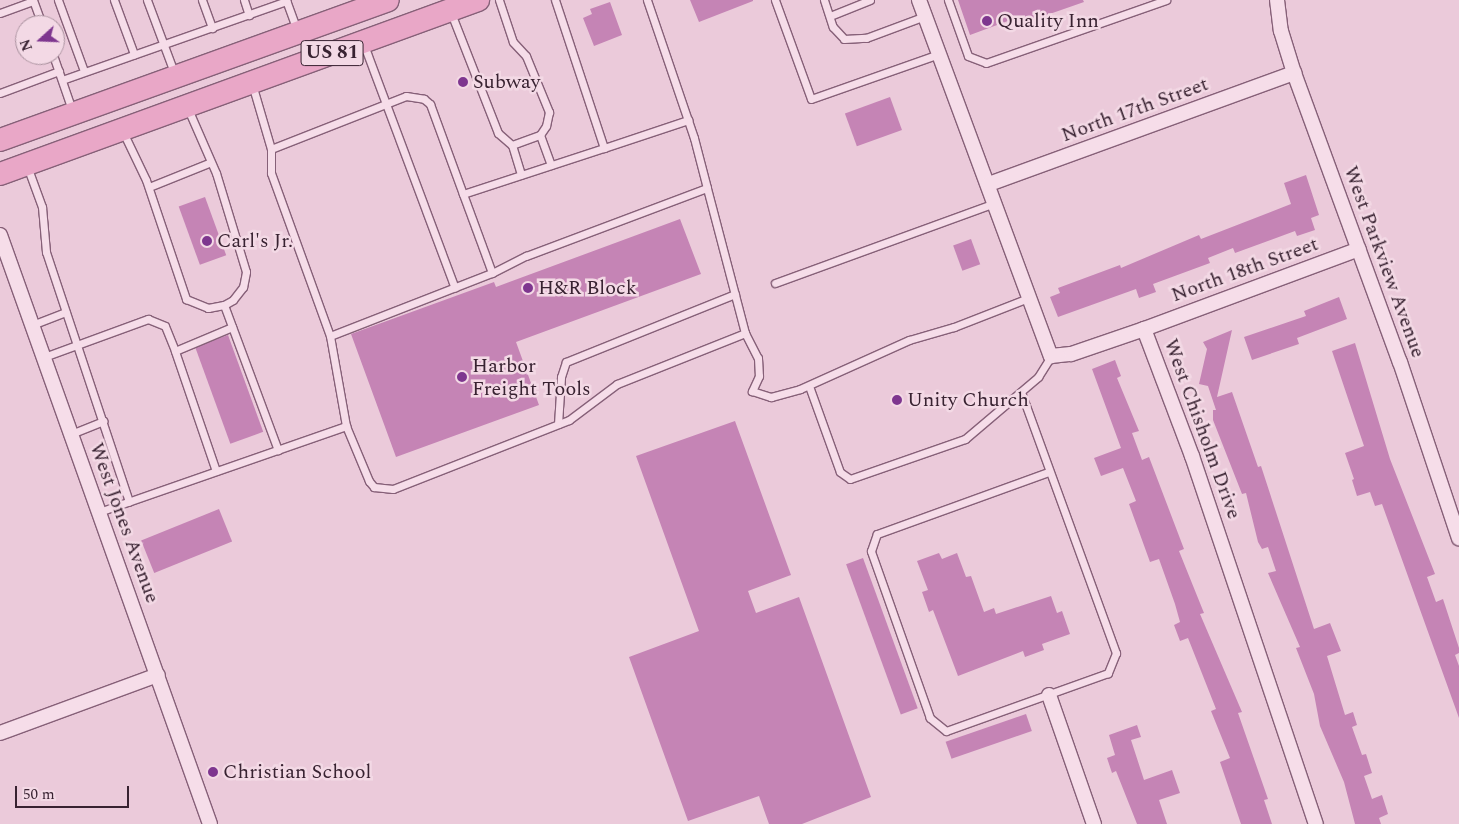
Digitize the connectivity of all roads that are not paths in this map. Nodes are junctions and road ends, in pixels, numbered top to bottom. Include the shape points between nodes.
1 (58, 0) edge
2 (114, 0) edge
3 (147, 0) edge
4 (202, 0) edge
5 (244, 0) edge
6 (286, 0) edge
7 (388, 0) edge
8 (478, 0) edge
9 (499, 0) edge
10 (555, 0) edge
11 (647, 0) edge
12 (775, 0) edge
13 (824, 0) edge
14 (870, 0) edge
15 (919, 0) edge
16 (948, 0) edge
17 (1166, 0) edge
18 (1277, 0) edge
19 (33, 1) edge
20 (450, 10) junction
21 (0, 13) edge
22 (38, 15) edge
23 (250, 15) junction
24 (830, 16) junction
25 (925, 16) junction
26 (212, 28) junction
27 (298, 32) junction
28 (363, 42) junction
29 (163, 46) junction
30 (134, 54) junction
31 (939, 54) junction
32 (56, 65) edge
33 (58, 71) junction
34 (84, 71) junction
35 (1294, 73) junction
36 (176, 76) junction
37 (62, 80) junction
38 (251, 82) junction
39 (0, 92) edge
40 (386, 103) junction
41 (186, 106) junction
42 (73, 113) junction
43 (688, 120) junction
44 (121, 129) junction
45 (540, 135) junction
46 (0, 140) edge
47 (512, 145) junction
48 (604, 148) junction
49 (271, 149) junction
50 (209, 163) junction
51 (26, 164) junction
52 (551, 165) junction
53 (0, 174) edge
54 (521, 175) junction
55 (989, 184) junction
56 (149, 187) junction
57 (707, 188) junction
58 (463, 194) junction
59 (995, 203) junction
60 (0, 235) edge
61 (1359, 249) junction
62 (492, 274) junction
63 (775, 283) dead end
64 (455, 288) junction
65 (735, 294) junction
66 (1028, 298) junction
67 (224, 305) junction
68 (66, 312) junction
69 (32, 325) junction
70 (232, 327) junction
71 (1144, 329) junction
72 (745, 334) junction
73 (330, 336) junction
74 (77, 344) junction
75 (175, 351) junction
76 (1051, 356) junction
77 (44, 357) junction
78 (809, 386) junction
79 (1020, 392) junction
80 (102, 422) junction
81 (558, 424) junction
82 (346, 426) junction
83 (71, 434) junction
84 (278, 450) junction
85 (216, 471) junction
86 (1048, 472) junction
87 (129, 502) junction
88 (100, 512) junction
89 (1459, 538) edge
90 (158, 675) junction
91 (1049, 695) junction
92 (0, 733) edge
93 (210, 824) edge
94 (1094, 824) edge
95 (1316, 824) edge

1 - 34 lane
2 - 30 lane
3 - 29 lane
4 - 26 lane
5 - 23 lane
6 - 23 lane
6 - 27 lane
7 - 27 main road, US 81
8 - 20 main road, US 81
9 - 45 lane via 513,42 526,56 549,112
10 - 48 lane
11 - 43 lane
12 - 31 lane via 811,99
13 - 24 lane
14 - 24 lane
15 - 25 street
16 - 17 lane via 968,56 976,62 986,63
18 - 35 street, West Parkview Avenue via 1281,31
19 - 21 lane
19 - 22 lane
20 - 28 main road, US 81
20 - 47 lane via 498,133
23 - 26 lane
24 - 25 lane via 839,35 853,40
25 - 31 street
26 - 29 lane
27 - 36 main road, US 81
28 - 38 main road, US 81
28 - 40 lane
29 - 30 lane
29 - 36 lane
30 - 34 lane
31 - 55 street
32 - 33 lane
33 - 37 lane
33 - 39 lane
34 - 37 lane
35 - 55 street, North 17th Street
35 - 61 street, West Parkview Avenue
36 - 41 main road
36 - 42 main road, US 81
37 - 42 lane
38 - 41 main road, US 81
38 - 49 lane
40 - 49 lane
40 - 58 lane via 406,96 424,99 430,104
40 - 64 lane
41 - 44 main road, US 81
41 - 50 lane
42 - 46 main road, US 81
43 - 48 lane
43 - 57 lane
44 - 51 main road, US 81
44 - 56 lane
45 - 47 lane
45 - 52 lane
47 - 54 lane
48 - 52 lane
49 - 73 lane via 271,173
50 - 56 lane
50 - 67 lane via 216,173 246,272 243,287 233,300
51 - 53 main road, US 81
51 - 68 lane via 42,207 46,252
52 - 54 lane
54 - 58 lane
55 - 59 street
56 - 67 lane via 186,299 208,308
57 - 62 lane via 526,256
57 - 65 lane
58 - 62 lane
59 - 63 lane
59 - 66 street
60 - 69 street, West Jones Avenue
61 - 71 street, North 18th Street
61 - 89 street, West Parkview Avenue
62 - 64 lane
64 - 73 lane
65 - 72 lane
65 - 81 lane via 566,362 561,377
66 - 76 street
66 - 78 lane via 954,327 909,340
67 - 70 lane
68 - 69 lane
68 - 74 lane
69 - 77 street, West Jones Avenue
70 - 75 lane
70 - 84 lane
71 - 76 street, West Chisholm Drive via 1071,354
71 - 95 street, West Chisholm Drive via 1194,463
72 - 78 lane via 758,358 759,376 752,391 771,397
72 - 81 lane via 617,384 569,420
73 - 82 lane
74 - 75 lane via 148,319 165,326
74 - 77 lane
74 - 80 lane
75 - 85 lane
76 - 79 lane via 1038,377
77 - 83 street, West Jones Avenue
78 - 79 lane via 840,472 850,479 965,439
79 - 86 lane
80 - 83 lane
80 - 87 lane
81 - 82 lane via 386,490 374,487 369,481
82 - 84 lane
83 - 88 street, West Jones Avenue
84 - 85 lane
85 - 87 lane
86 - 91 lane via 1116,653 1108,673
86 - 91 lane via 877,534 871,551 930,718 946,732
87 - 88 lane
88 - 90 street, West Jones Avenue
90 - 92 street
90 - 93 street, West Jones Avenue
91 - 94 street

